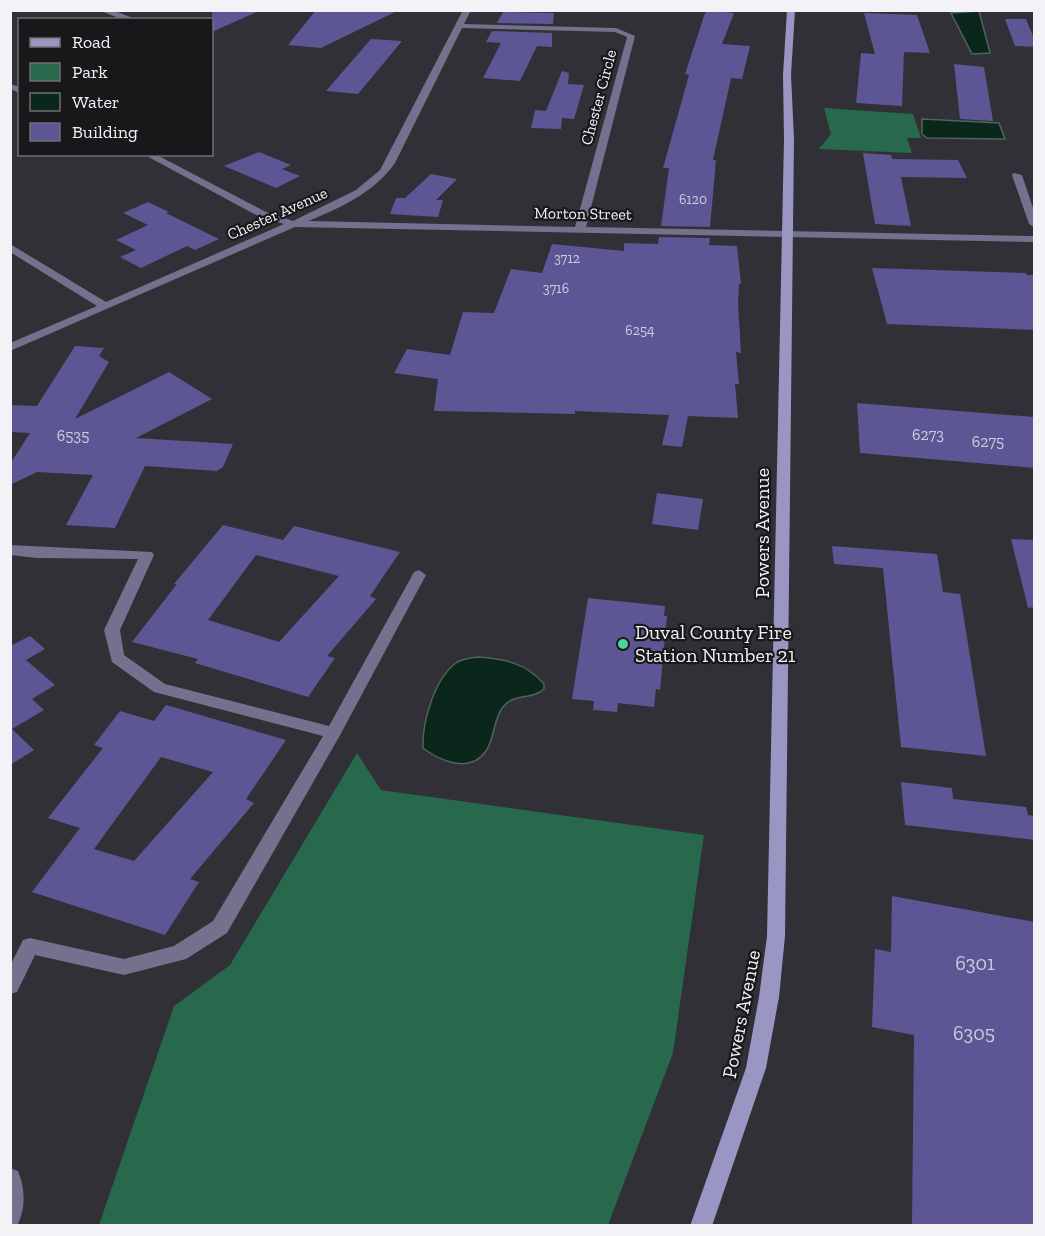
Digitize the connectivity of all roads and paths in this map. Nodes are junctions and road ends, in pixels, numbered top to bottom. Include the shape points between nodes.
1 (102, 10) edge
2 (467, 10) edge
3 (791, 10) edge
4 (128, 18) edge
5 (460, 26) junction
6 (151, 156) edge
7 (1017, 175) dead end
8 (293, 224) junction
9 (1035, 224) edge
10 (579, 228) junction
11 (787, 232) junction
12 (1035, 239) edge
13 (10, 247) edge
14 (105, 306) junction
15 (10, 348) edge
16 (10, 550) edge
17 (419, 575) dead end
18 (333, 734) junction
19 (10, 986) edge
20 (10, 1179) edge
21 (10, 1216) edge
22 (701, 1226) edge

1 - 4 street
2 - 5 street, Chester Avenue
3 - 11 street, Powers Avenue
5 - 8 street, Chester Avenue via 382,176 355,195
5 - 10 street, Chester Circle via 616,30 631,36
6 - 8 street, Morton Street via 262,214
7 - 9 street
8 - 10 street, Morton Street
8 - 14 street, Chester Avenue
10 - 11 street, Morton Street
11 - 12 street, Morton Street
11 - 22 street, Powers Avenue via 776,936 756,1068
13 - 14 street
14 - 15 street, Chester Avenue
16 - 18 street via 147,555 112,630 117,658 160,688
17 - 18 street
18 - 19 street via 220,927 179,953 124,968 30,946
20 - 21 street via 14,1208

